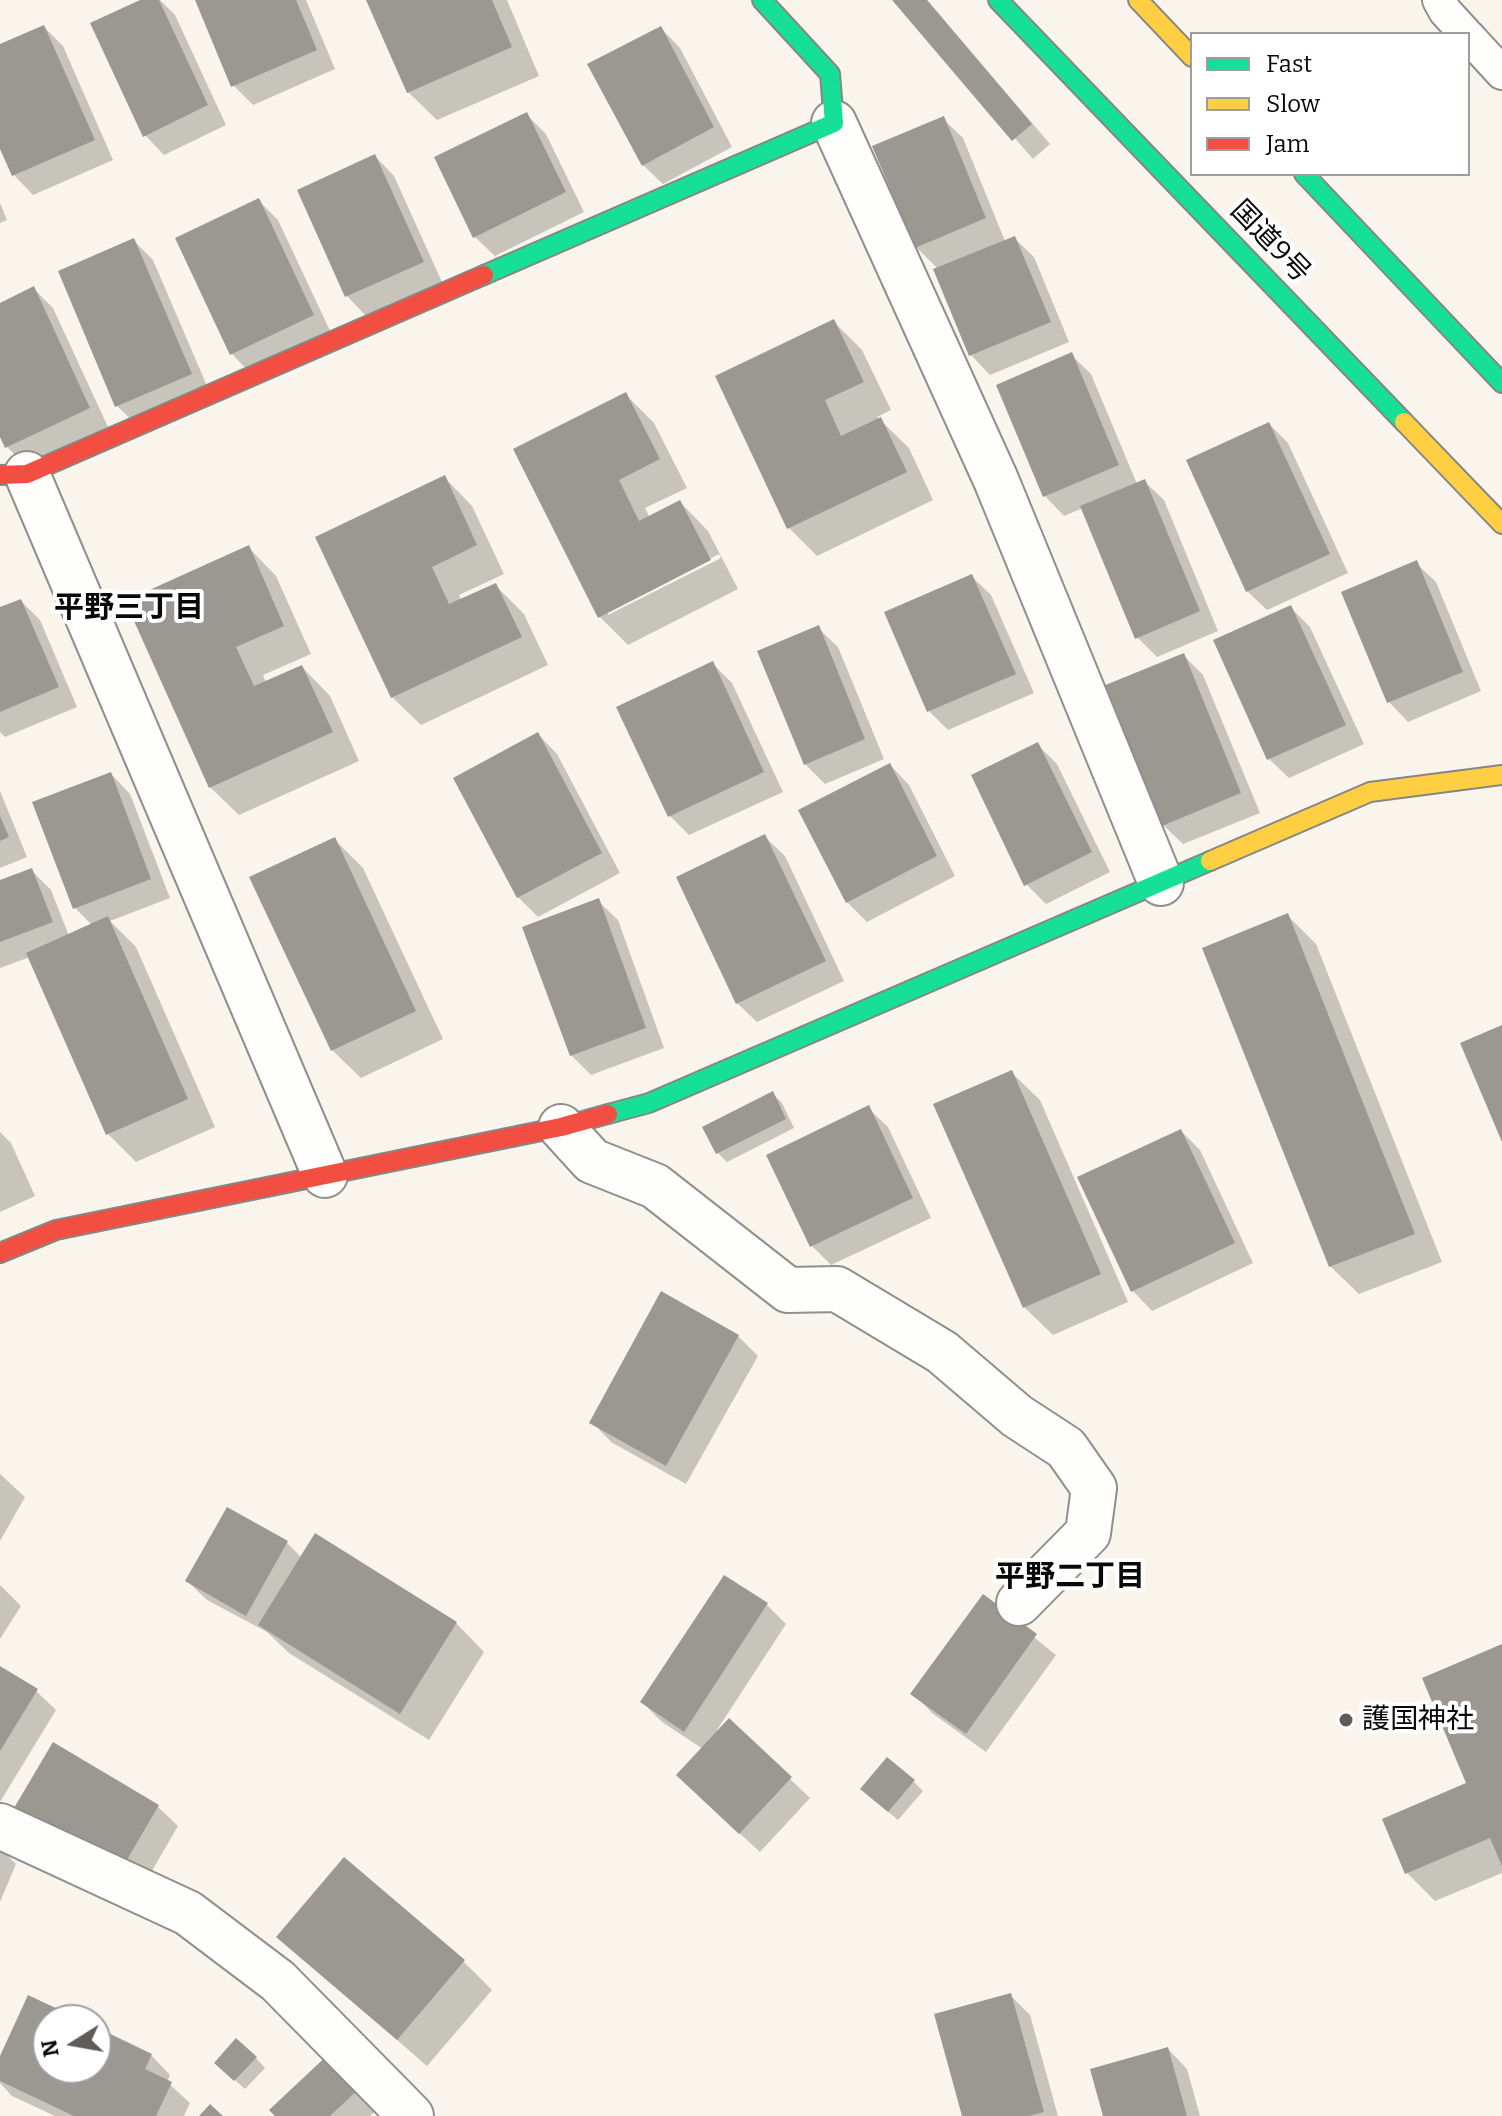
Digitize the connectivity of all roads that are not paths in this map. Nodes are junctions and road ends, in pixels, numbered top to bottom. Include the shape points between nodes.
1 (762, 0) edge
2 (998, 0) edge
3 (1138, 0) edge
4 (1439, 0) edge
5 (1465, 32) edge
6 (1470, 38) edge
7 (1190, 55) edge
8 (1502, 73) edge
9 (834, 123) junction
10 (1306, 176) edge
11 (1502, 383) edge
12 (14, 474) edge
13 (1502, 524) edge
14 (1499, 765) edge
15 (1161, 883) junction
16 (561, 1127) junction
17 (325, 1175) junction
18 (0, 1253) edge
19 (1019, 1603) dead end
20 (0, 1826) edge
21 (411, 2116) edge

1 - 9 main road via 830,74
2 - 13 main road, 国道9号
3 - 7 main road
4 - 5 lane
6 - 8 lane
9 - 12 main road
9 - 15 street via 996,480
10 - 11 main road
12 - 17 street
14 - 15 main road via 1370,792
15 - 16 main road via 649,1103
16 - 17 main road
16 - 19 street via 592,1161 655,1186 788,1290 837,1289 942,1352 1017,1416 1066,1448 1094,1488 1088,1533
17 - 18 main road via 56,1230
20 - 21 street via 188,1913 278,1981

